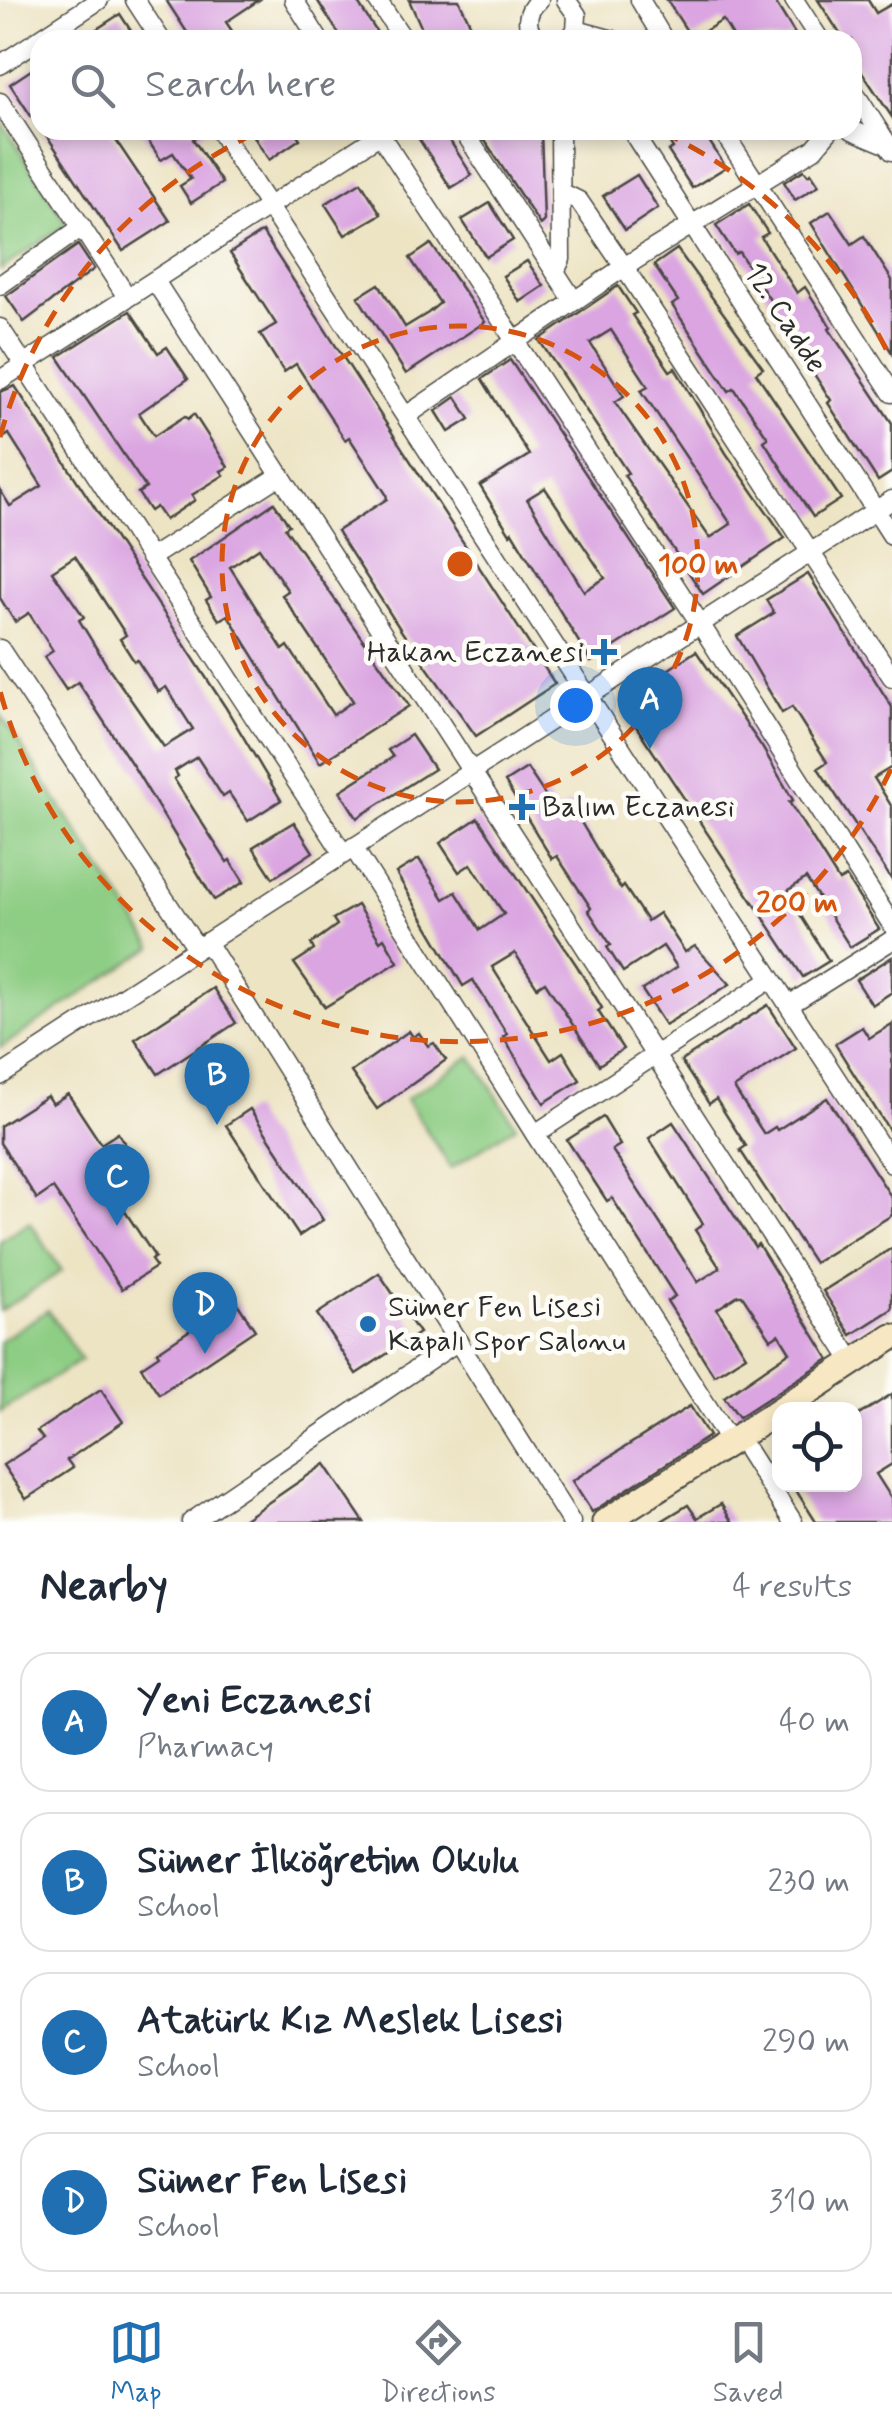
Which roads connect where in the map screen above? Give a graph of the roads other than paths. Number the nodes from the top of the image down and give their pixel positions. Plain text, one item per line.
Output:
1 (100, 0) edge
2 (135, 0) edge
3 (294, 0) edge
4 (378, 0) edge
5 (640, 0) edge
6 (794, 0) edge
7 (528, 3) edge
8 (575, 3) edge
9 (54, 30) edge
10 (154, 30) edge
11 (314, 30) edge
12 (398, 30) edge
13 (529, 30) edge
14 (574, 30) edge
15 (658, 30) edge
16 (814, 30) edge
17 (30, 46) edge
18 (0, 65) edge
19 (0, 102) edge
20 (862, 105) edge
21 (862, 135) edge
22 (225, 140) edge
23 (370, 140) edge
24 (387, 140) edge
25 (469, 140) edge
26 (560, 140) edge
27 (637, 140) edge
28 (728, 140) edge
29 (823, 140) edge
30 (890, 148) edge
31 (757, 185) junction
32 (563, 193) junction
33 (269, 207) junction
34 (692, 226) junction
35 (82, 228) junction
36 (624, 267) junction
37 (555, 272) junction
38 (155, 281) junction
39 (0, 284) edge
40 (126, 298) junction
41 (574, 301) junction
42 (0, 328) edge
43 (516, 341) junction
44 (25, 364) junction
45 (0, 380) edge
46 (892, 393) edge
47 (406, 416) junction
48 (281, 475) junction
49 (884, 505) edge
50 (892, 536) edge
51 (812, 550) junction
52 (150, 558) junction
53 (699, 622) junction
54 (0, 649) edge
55 (892, 677) edge
56 (587, 695) junction
57 (471, 770) junction
58 (348, 850) junction
59 (891, 921) edge
60 (892, 940) edge
61 (202, 945) junction
62 (771, 979) junction
63 (789, 1005) junction
64 (655, 1055) junction
65 (0, 1076) edge
66 (535, 1134) junction
67 (892, 1164) edge
68 (892, 1337) edge
69 (458, 1341) junction
70 (892, 1357) edge
71 (853, 1362) junction
72 (792, 1402) edge
73 (823, 1402) edge
74 (772, 1417) edge
75 (772, 1433) edge
76 (738, 1446) junction
77 (191, 1522) edge
78 (572, 1522) edge
79 (605, 1522) edge
80 (634, 1522) edge
81 (793, 1522) edge

1 - 9 street
2 - 10 street
3 - 11 street
4 - 12 street
5 - 15 street
6 - 16 street
7 - 13 street
8 - 14 street
17 - 18 street
19 - 35 street
20 - 30 street
21 - 30 street
22 - 33 street
23 - 33 street
24 - 43 street
25 - 37 street
26 - 32 street
27 - 34 street, 12. Cadde
28 - 31 street
29 - 31 street
31 - 34 street
31 - 46 street
32 - 36 street
32 - 37 street
33 - 38 street
33 - 47 street
34 - 36 street
34 - 49 street, 12. Cadde
35 - 39 street
35 - 40 street
36 - 41 street
36 - 51 street
37 - 41 street
38 - 40 street
38 - 48 street
40 - 44 street
41 - 43 street
42 - 44 street
43 - 47 street
43 - 53 street
44 - 45 street
44 - 52 street
47 - 56 street
48 - 52 street
48 - 57 street
49 - 50 street, 12. Cadde
49 - 51 street
51 - 53 street
51 - 55 street
52 - 58 street
53 - 56 street
53 - 59 street
54 - 61 street
56 - 57 street
56 - 62 street
57 - 58 street
57 - 64 street
58 - 61 street
58 - 66 street
60 - 63 street
61 - 65 street
61 - 69 street
62 - 63 street
62 - 64 street
63 - 67 street
64 - 66 street
64 - 71 street
66 - 76 street
68 - 71 street
69 - 77 street
69 - 78 street
70 - 73 street
71 - 72 street
74 - 76 street
75 - 76 street
76 - 79 street
76 - 80 street
76 - 81 street

